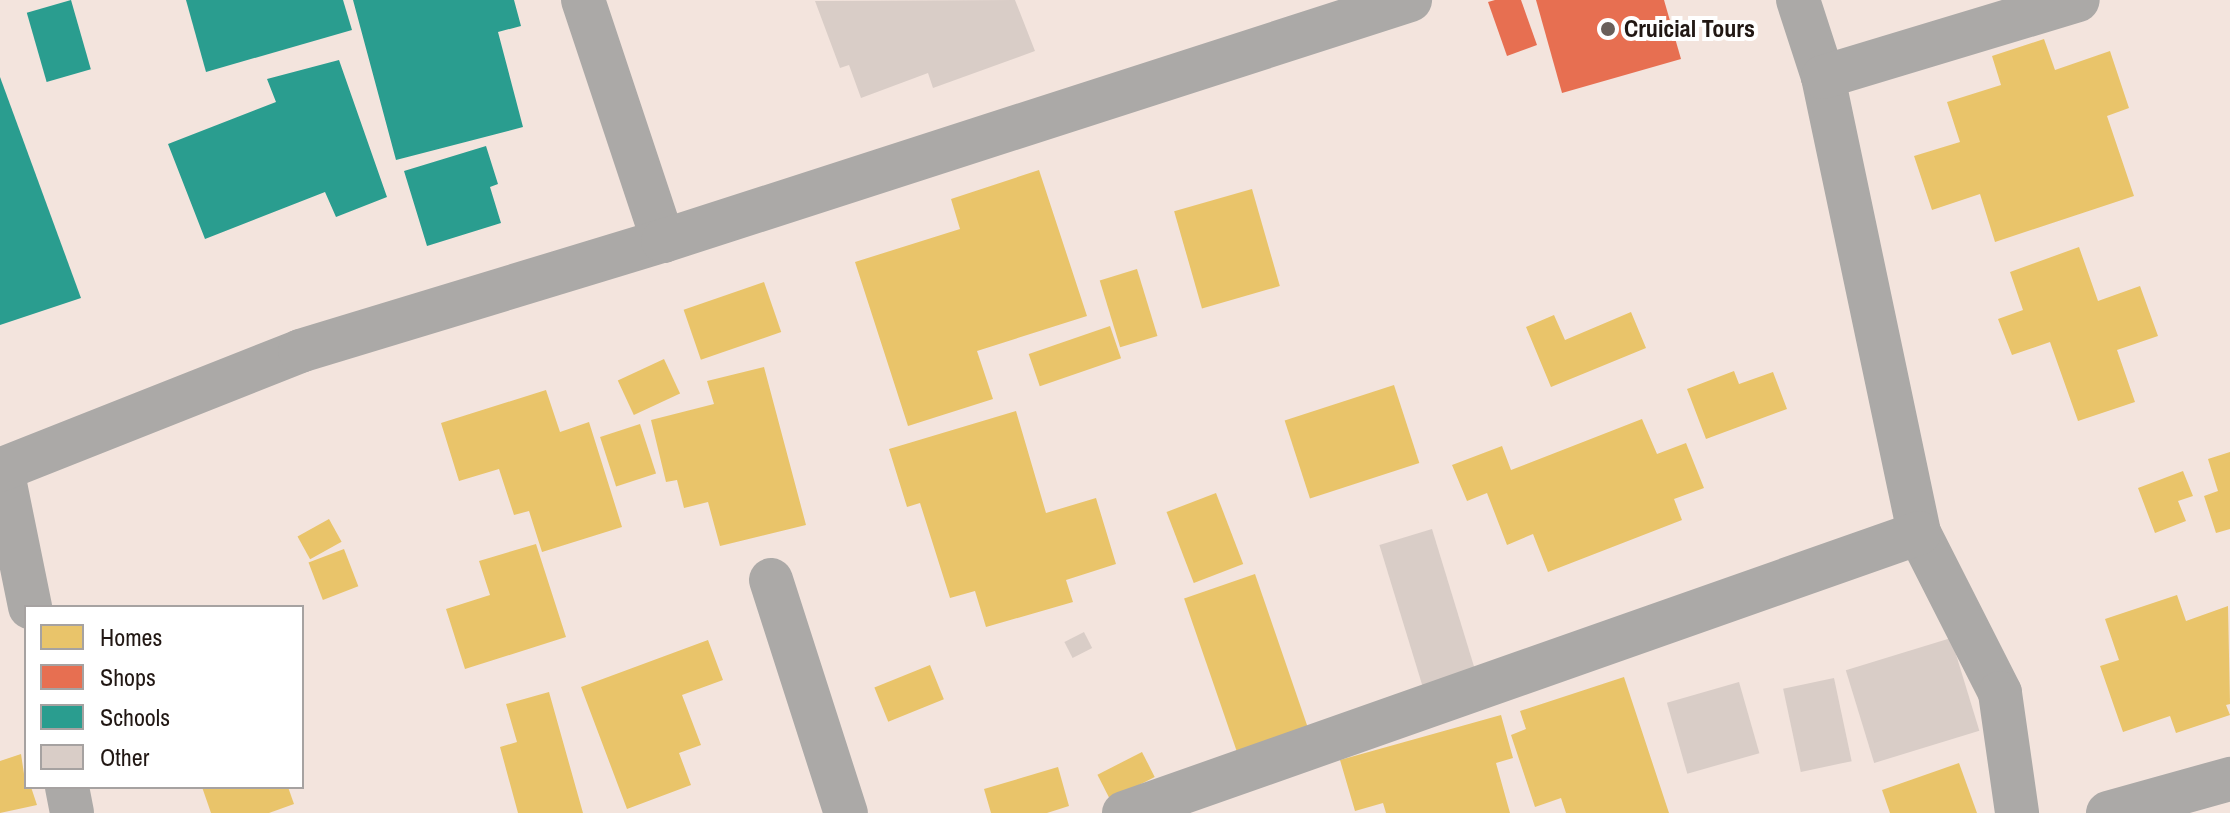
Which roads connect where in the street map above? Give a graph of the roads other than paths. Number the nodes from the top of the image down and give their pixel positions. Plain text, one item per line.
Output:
1 (583, 0) edge
2 (1410, 0) edge
3 (1798, 0) edge
4 (2078, 0) edge
5 (1823, 77) junction
6 (663, 241) junction
7 (1, 469) edge
8 (1919, 533) junction
9 (771, 580) dead end
10 (30, 605) edge
11 (2230, 779) edge
12 (67, 789) edge
13 (72, 813) edge
14 (846, 813) edge
15 (1124, 813) edge
16 (2017, 813) edge
17 (2108, 813) edge

1 - 6 street
2 - 6 street
3 - 5 street
4 - 5 street
5 - 8 street
6 - 7 street
7 - 10 street
8 - 15 street
8 - 16 street
9 - 14 street
11 - 17 street
12 - 13 street

